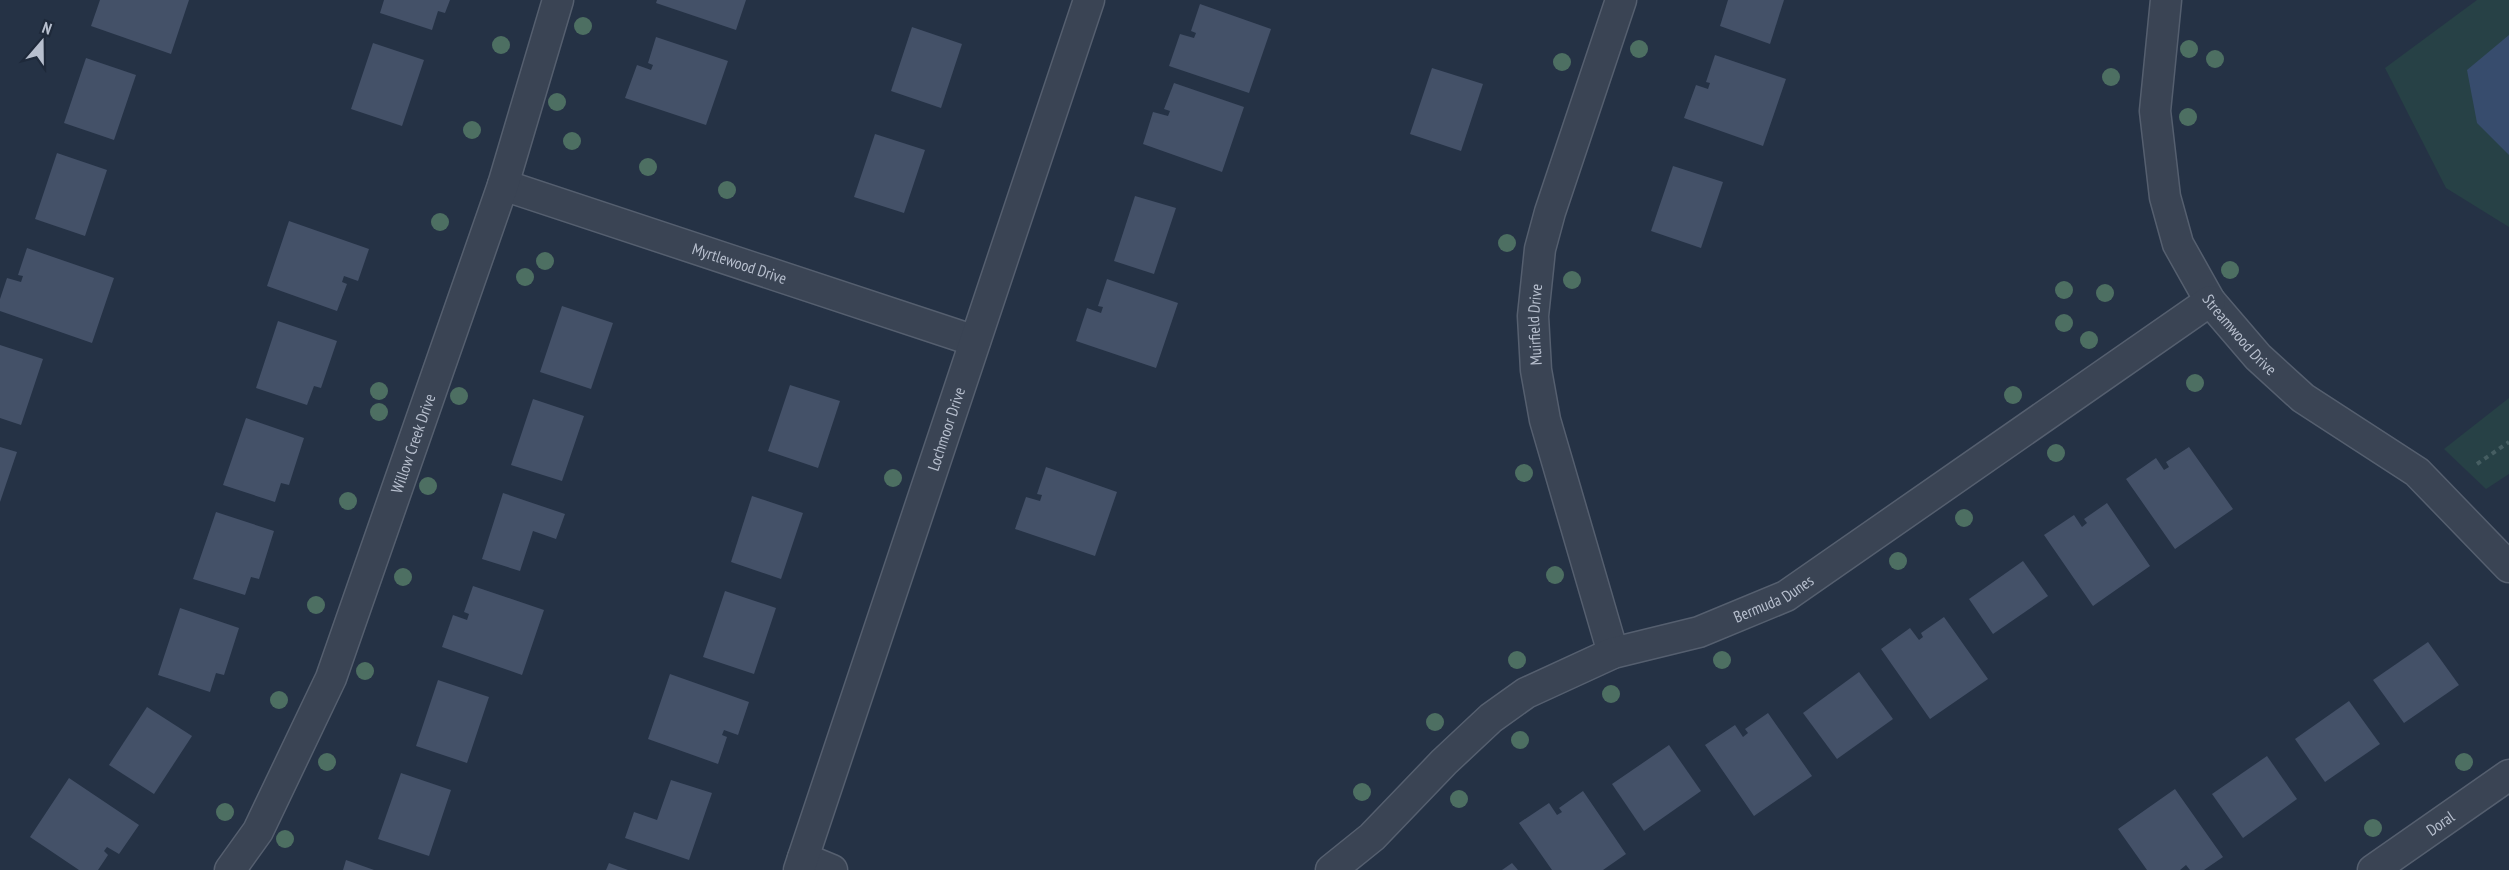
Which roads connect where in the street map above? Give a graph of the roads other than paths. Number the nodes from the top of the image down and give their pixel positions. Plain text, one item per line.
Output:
1 (558, 0) edge
2 (1089, 0) edge
3 (1622, 0) edge
4 (2166, 0) edge
5 (503, 185) junction
6 (2210, 301) junction
7 (975, 341) junction
8 (2509, 567) edge
9 (1613, 652) junction
10 (2509, 775) edge
11 (801, 864) edge
12 (230, 870) edge
13 (832, 870) edge
14 (1331, 870) edge
15 (2373, 870) edge

1 - 5 street, Willow Creek Drive
2 - 7 street, Lochmoor Drive
3 - 9 street, Muirfield Drive
4 - 6 street, Streamwood Drive
5 - 7 street, Myrtlewood Drive
5 - 12 street, Willow Creek Drive
6 - 8 street, Streamwood Drive
6 - 9 street, Bermuda Dunes
7 - 11 street, Lochmoor Drive
9 - 14 street, Bermuda Dunes
10 - 15 street, Doral
11 - 13 street

